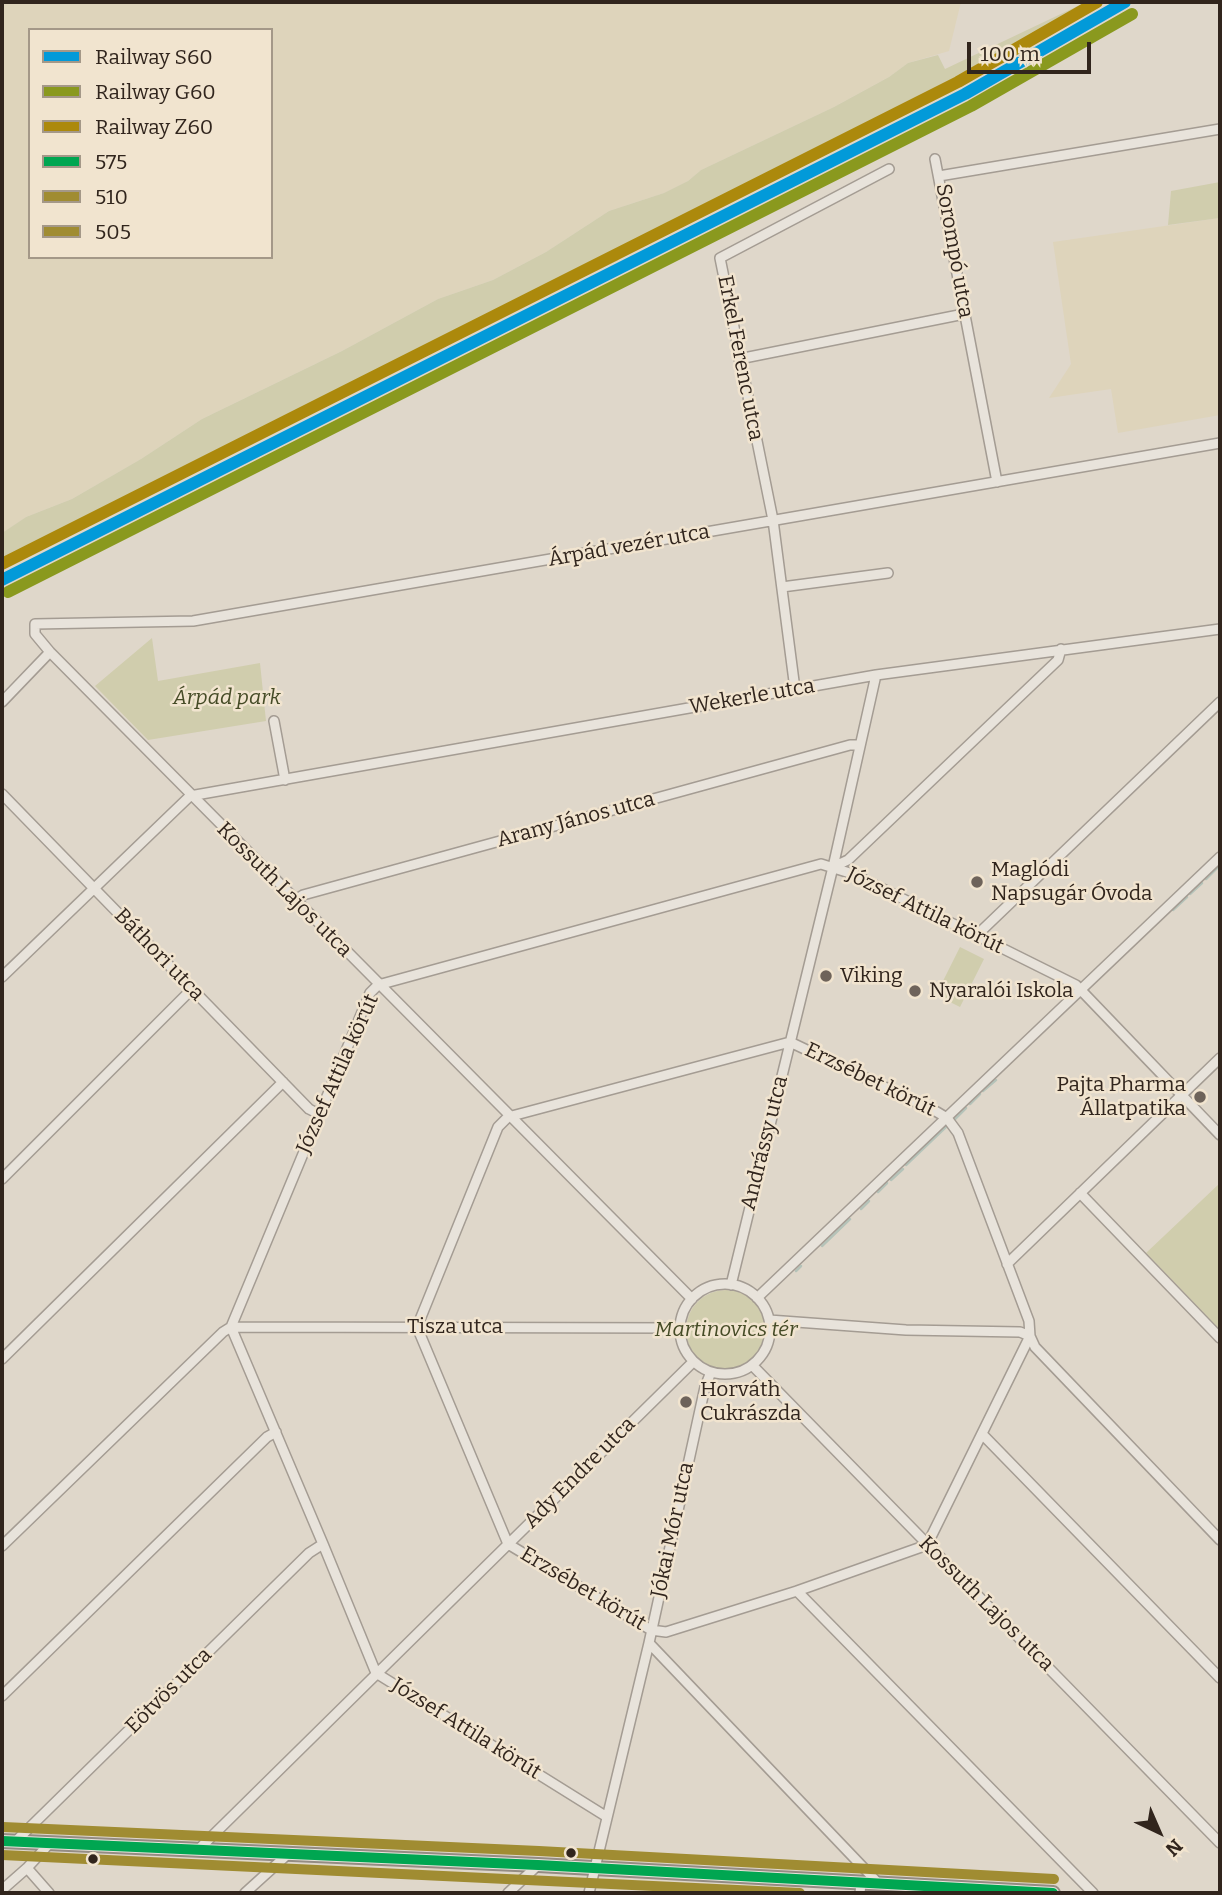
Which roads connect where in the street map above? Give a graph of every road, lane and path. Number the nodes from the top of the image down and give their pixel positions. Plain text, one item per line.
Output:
1 (1220, 129) edge
2 (935, 159) dead end
3 (889, 169) dead end
4 (939, 176) junction
5 (964, 314) junction
6 (739, 359) junction
7 (1220, 443) edge
8 (998, 482) junction
9 (773, 520) junction
10 (888, 573) dead end
11 (782, 587) junction
12 (35, 624) joint
13 (1220, 629) edge
14 (1061, 649) junction
15 (50, 652) junction
16 (876, 675) junction
17 (795, 689) junction
18 (2, 702) edge
19 (1220, 702) edge
20 (274, 721) dead end
21 (859, 745) junction
22 (285, 780) junction
23 (2, 794) edge
24 (190, 796) junction
25 (1220, 858) edge
26 (833, 867) junction
27 (94, 888) junction
28 (295, 900) junction
29 (977, 935) junction
30 (2, 977) edge
31 (378, 985) junction
32 (192, 989) junction
33 (1082, 990) junction
34 (790, 1042) junction
35 (1220, 1058) edge
36 (283, 1082) junction
37 (1182, 1095) junction
38 (319, 1114) junction
39 (508, 1116) junction
40 (947, 1118) junction
41 (1220, 1135) edge
42 (2, 1179) edge
43 (1080, 1193) junction
44 (1007, 1264) junction
45 (731, 1285) junction
46 (757, 1298) junction
47 (692, 1299) junction
48 (769, 1320) junction
49 (231, 1327) junction
50 (417, 1327) junction
51 (680, 1328) junction
52 (1030, 1336) junction
53 (1220, 1338) edge
54 (2, 1359) edge
55 (693, 1362) junction
56 (752, 1365) junction
57 (711, 1372) junction
58 (276, 1432) junction
59 (983, 1435) junction
60 (1220, 1540) edge
61 (324, 1544) junction
62 (508, 1544) junction
63 (927, 1545) junction
64 (2, 1546) edge
65 (797, 1591) junction
66 (651, 1630) junction
67 (649, 1643) junction
68 (376, 1673) junction
69 (1220, 1678) edge
70 (2, 1696) edge
71 (607, 1817) junction
72 (2, 1841) edge
73 (16, 1841) junction
74 (50, 1843) junction
75 (1220, 1843) edge
76 (198, 1850) junction
77 (288, 1854) junction
78 (538, 1865) junction
79 (27, 1868) junction
80 (595, 1868) junction
81 (879, 1884) junction
82 (861, 1888) edge
83 (2, 1890) edge
84 (49, 1893) edge
85 (245, 1893) edge
86 (508, 1893) edge
87 (589, 1893) edge
88 (1054, 1893) edge
89 (1093, 1893) edge

1 - 4 street, Sorompó utca
2 - 4 street
3 - 6 street, Erkel Ferenc utca
4 - 5 street, Sorompó utca
5 - 6 street
5 - 8 street, Sorompó utca
6 - 9 street, Erkel Ferenc utca
7 - 8 street, Árpád vezér utca
8 - 9 street, Árpád vezér utca
9 - 11 street, Erkel Ferenc utca
9 - 12 street, Árpád vezér utca
10 - 11 street
11 - 17 street, Erkel Ferenc utca
12 - 15 street, Kossuth Lajos utca
13 - 14 street, Wekerle utca
14 - 16 street, Wekerle utca
14 - 26 street
15 - 18 street
15 - 24 street, Kossuth Lajos utca
16 - 17 street, Wekerle utca
16 - 21 street, Andrássy utca
17 - 22 street, Wekerle utca
19 - 29 street
20 - 22 street
21 - 26 street, Andrássy utca
21 - 28 street, Arany János utca
22 - 24 street, Wekerle utca
23 - 27 street, Báthori utca
24 - 27 street
24 - 28 street, Kossuth Lajos utca
25 - 33 street
26 - 29 street, József Attila körút
26 - 31 street, József Attila körút
26 - 34 street, Andrássy utca
27 - 30 street
27 - 32 street, Báthori utca
28 - 31 street, Kossuth Lajos utca
29 - 33 street, József Attila körút
31 - 38 street, József Attila körút
31 - 39 street, Kossuth Lajos utca
32 - 36 street, Báthori utca
32 - 42 street
33 - 37 street, József Attila körút
33 - 40 street
34 - 39 street, Erzsébet körút
34 - 40 street, Erzsébet körút
34 - 45 street, Andrássy utca
35 - 37 street
36 - 38 street, Báthori utca
36 - 54 street
37 - 41 street, József Attila körút
37 - 43 street
38 - 49 street, József Attila körút
39 - 47 street, Kossuth Lajos utca
39 - 50 street
40 - 44 street, Erzsébet körút
40 - 46 street
43 - 44 street
43 - 53 street
44 - 52 street, Erzsébet körút
45 - 46 street
45 - 47 street
46 - 48 street
47 - 51 street
48 - 52 street
48 - 56 street
49 - 50 street, Tisza utca
49 - 58 street, József Attila körút
49 - 64 street
50 - 51 street, Tisza utca
50 - 62 street, Erzsébet körút
51 - 55 street
52 - 59 street
52 - 60 street
55 - 57 street
55 - 62 street, Ady Endre utca
56 - 57 street
56 - 63 street, Kossuth Lajos utca
57 - 66 street, Jókai Mór utca
58 - 61 street, József Attila körút
58 - 70 street
59 - 63 street
59 - 69 street
61 - 68 street, József Attila körút
61 - 73 street, Eötvös utca
62 - 66 street, Erzsébet körút
62 - 68 street, Ady Endre utca
63 - 65 street, Erzsébet körút
63 - 75 street, Kossuth Lajos utca
65 - 66 street, Erzsébet körút
65 - 89 street
66 - 67 street, Jókai Mór utca
67 - 71 street, Jókai Mór utca
67 - 81 street
68 - 71 street, József Attila körút
68 - 76 street, Ady Endre utca
71 - 80 street, Jókai Mór utca
72 - 73 main road
73 - 74 main road
74 - 76 main road
74 - 79 street
76 - 77 main road
77 - 78 main road
77 - 85 street
78 - 80 main road
78 - 86 street
79 - 83 street
79 - 84 street
80 - 82 main road
80 - 87 street, Jókai Mór utca
81 - 82 main road
81 - 88 main road

